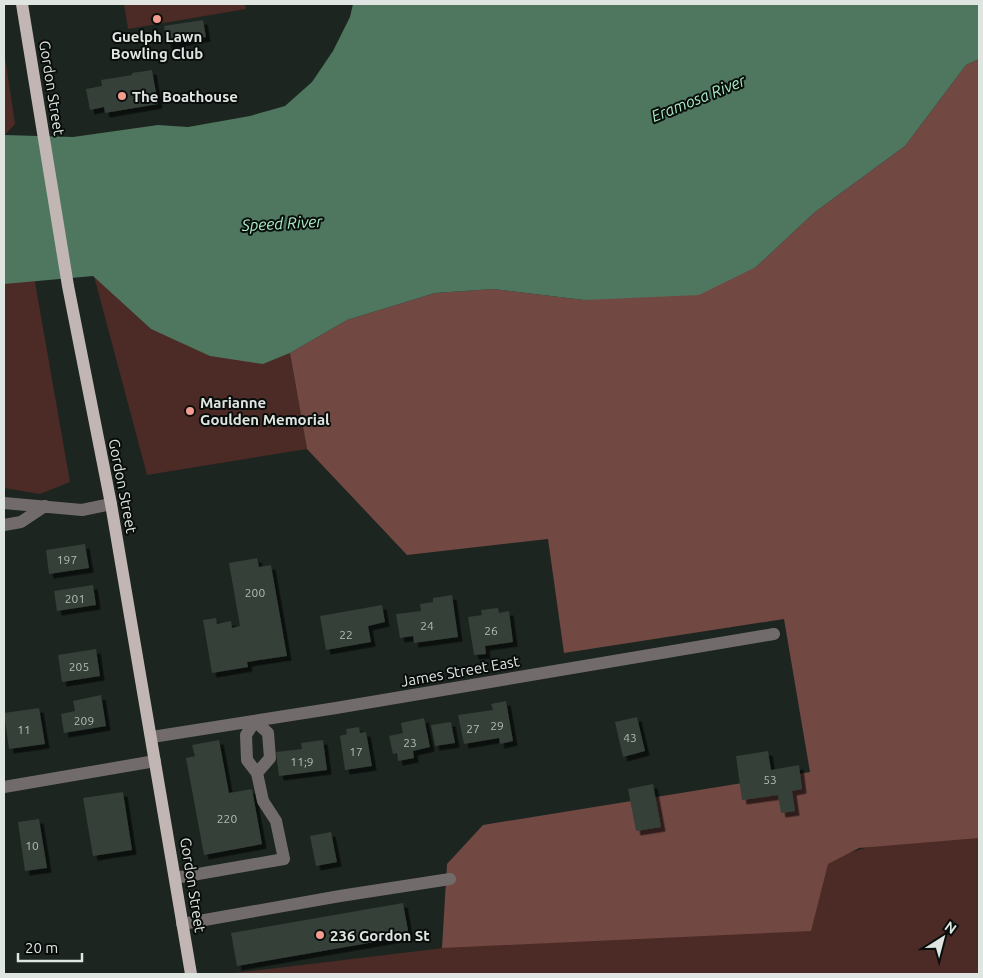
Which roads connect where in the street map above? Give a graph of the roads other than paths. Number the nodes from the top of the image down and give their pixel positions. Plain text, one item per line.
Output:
1 (22, 4) edge
2 (4, 503) edge
3 (111, 504) junction
4 (45, 506) junction
5 (4, 525) edge
6 (774, 634) dead end
7 (255, 721) junction
8 (152, 737) junction
9 (155, 761) junction
10 (257, 773) junction
11 (4, 787) edge
12 (175, 878) junction
13 (450, 879) dead end
14 (182, 924) junction
15 (191, 974) edge

1 - 3 main road, Gordon Street
2 - 4 street
3 - 4 street
3 - 8 main road, Gordon Street
4 - 5 street
6 - 7 street, James Street East
7 - 8 street, James Street East
7 - 10 street
7 - 10 street
8 - 9 main road, Gordon Street
9 - 11 street
9 - 12 main road, Gordon Street
10 - 12 street
12 - 14 main road, Gordon Street
13 - 14 street
14 - 15 main road, Gordon Street

